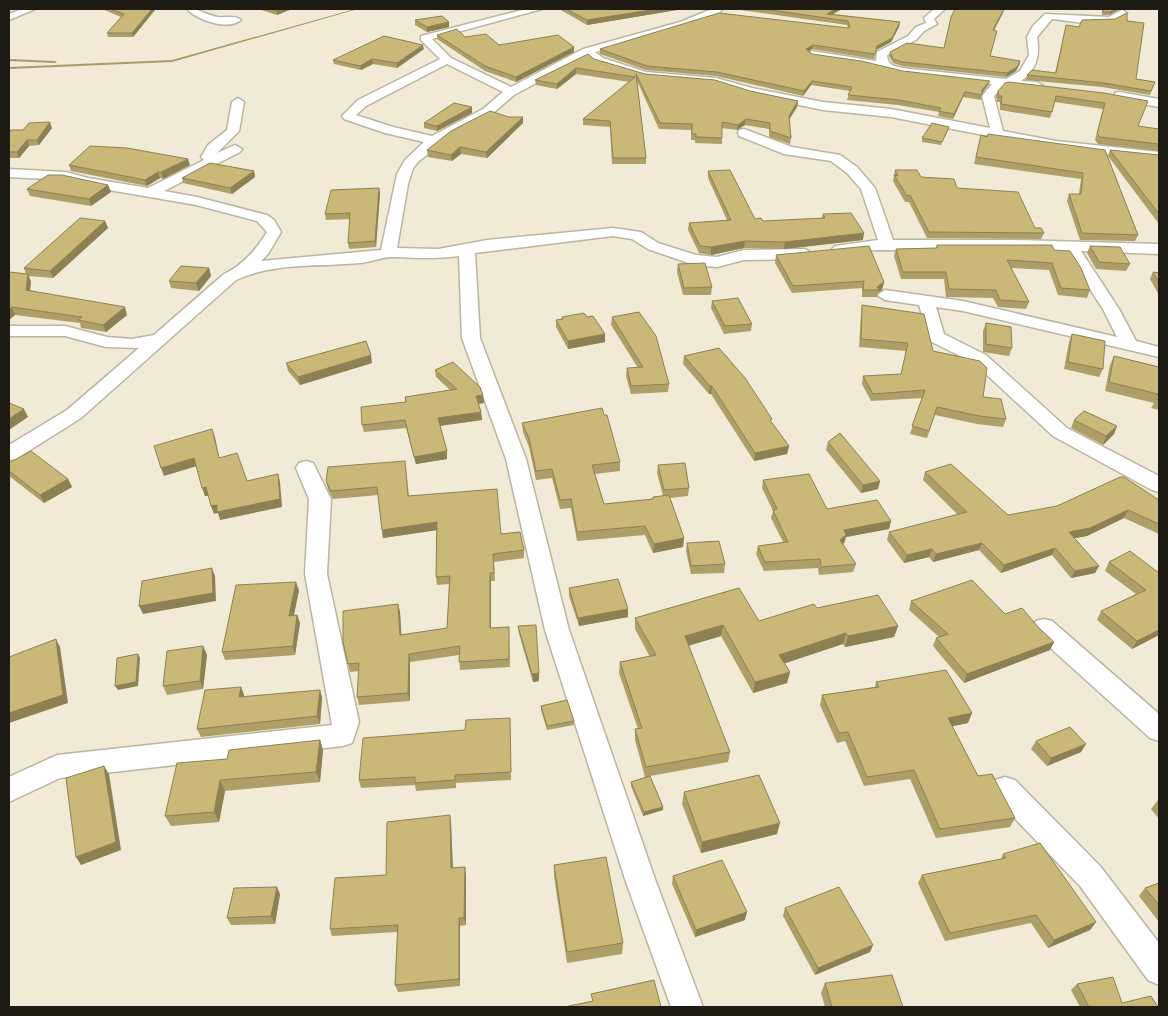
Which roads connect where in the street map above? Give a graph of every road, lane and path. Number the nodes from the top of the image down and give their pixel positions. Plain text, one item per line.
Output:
1 (30, 9) edge
2 (192, 9) edge
3 (537, 9) edge
4 (695, 9) edge
5 (940, 9) edge
6 (715, 11) edge
7 (1122, 14) edge
8 (730, 15) edge
9 (9, 17) edge
10 (236, 20) dead end
11 (587, 51) junction
12 (812, 54) edge
13 (447, 60) junction
14 (599, 60) junction
15 (567, 61) junction
16 (888, 68) junction
17 (1006, 82) junction
18 (1053, 88) edge
19 (510, 92) junction
20 (1111, 95) edge
21 (238, 102) dead end
22 (1159, 103) edge
23 (997, 132) junction
24 (744, 133) dead end
25 (436, 141) junction
26 (235, 149) dead end
27 (1159, 156) edge
28 (205, 164) junction
29 (9, 173) edge
30 (152, 192) junction
31 (887, 245) junction
32 (1071, 248) junction
33 (1159, 249) edge
34 (389, 251) junction
35 (467, 251) junction
36 (243, 270) junction
37 (885, 295) dead end
38 (926, 301) junction
39 (9, 331) edge
40 (159, 339) junction
41 (1129, 344) junction
42 (1159, 352) edge
43 (9, 454) edge
44 (306, 468) dead end
45 (1159, 485) edge
46 (1044, 628) dead end
47 (1159, 730) edge
48 (1005, 789) dead end
49 (9, 790) edge
50 (1159, 968) edge
51 (686, 1007) edge

1 - 9 street
2 - 10 street
3 - 13 street
4 - 6 street
5 - 16 street
6 - 8 street
6 - 11 street
7 - 17 street
11 - 14 street
11 - 15 street
12 - 16 street
13 - 19 street
13 - 25 street
14 - 15 street
14 - 23 street
15 - 19 street
16 - 17 street
17 - 18 street
17 - 23 street
19 - 25 street
20 - 22 street
21 - 28 street
23 - 27 street
24 - 31 street
25 - 34 street
26 - 28 street
28 - 30 street
29 - 30 street
30 - 36 street
31 - 32 street
31 - 35 street
32 - 33 street
32 - 41 street
34 - 35 street
34 - 36 street
35 - 51 street
36 - 40 street
37 - 38 street
38 - 41 street
38 - 45 street
39 - 40 street
40 - 43 street
41 - 42 street
44 - 49 street
46 - 47 street
48 - 50 street

